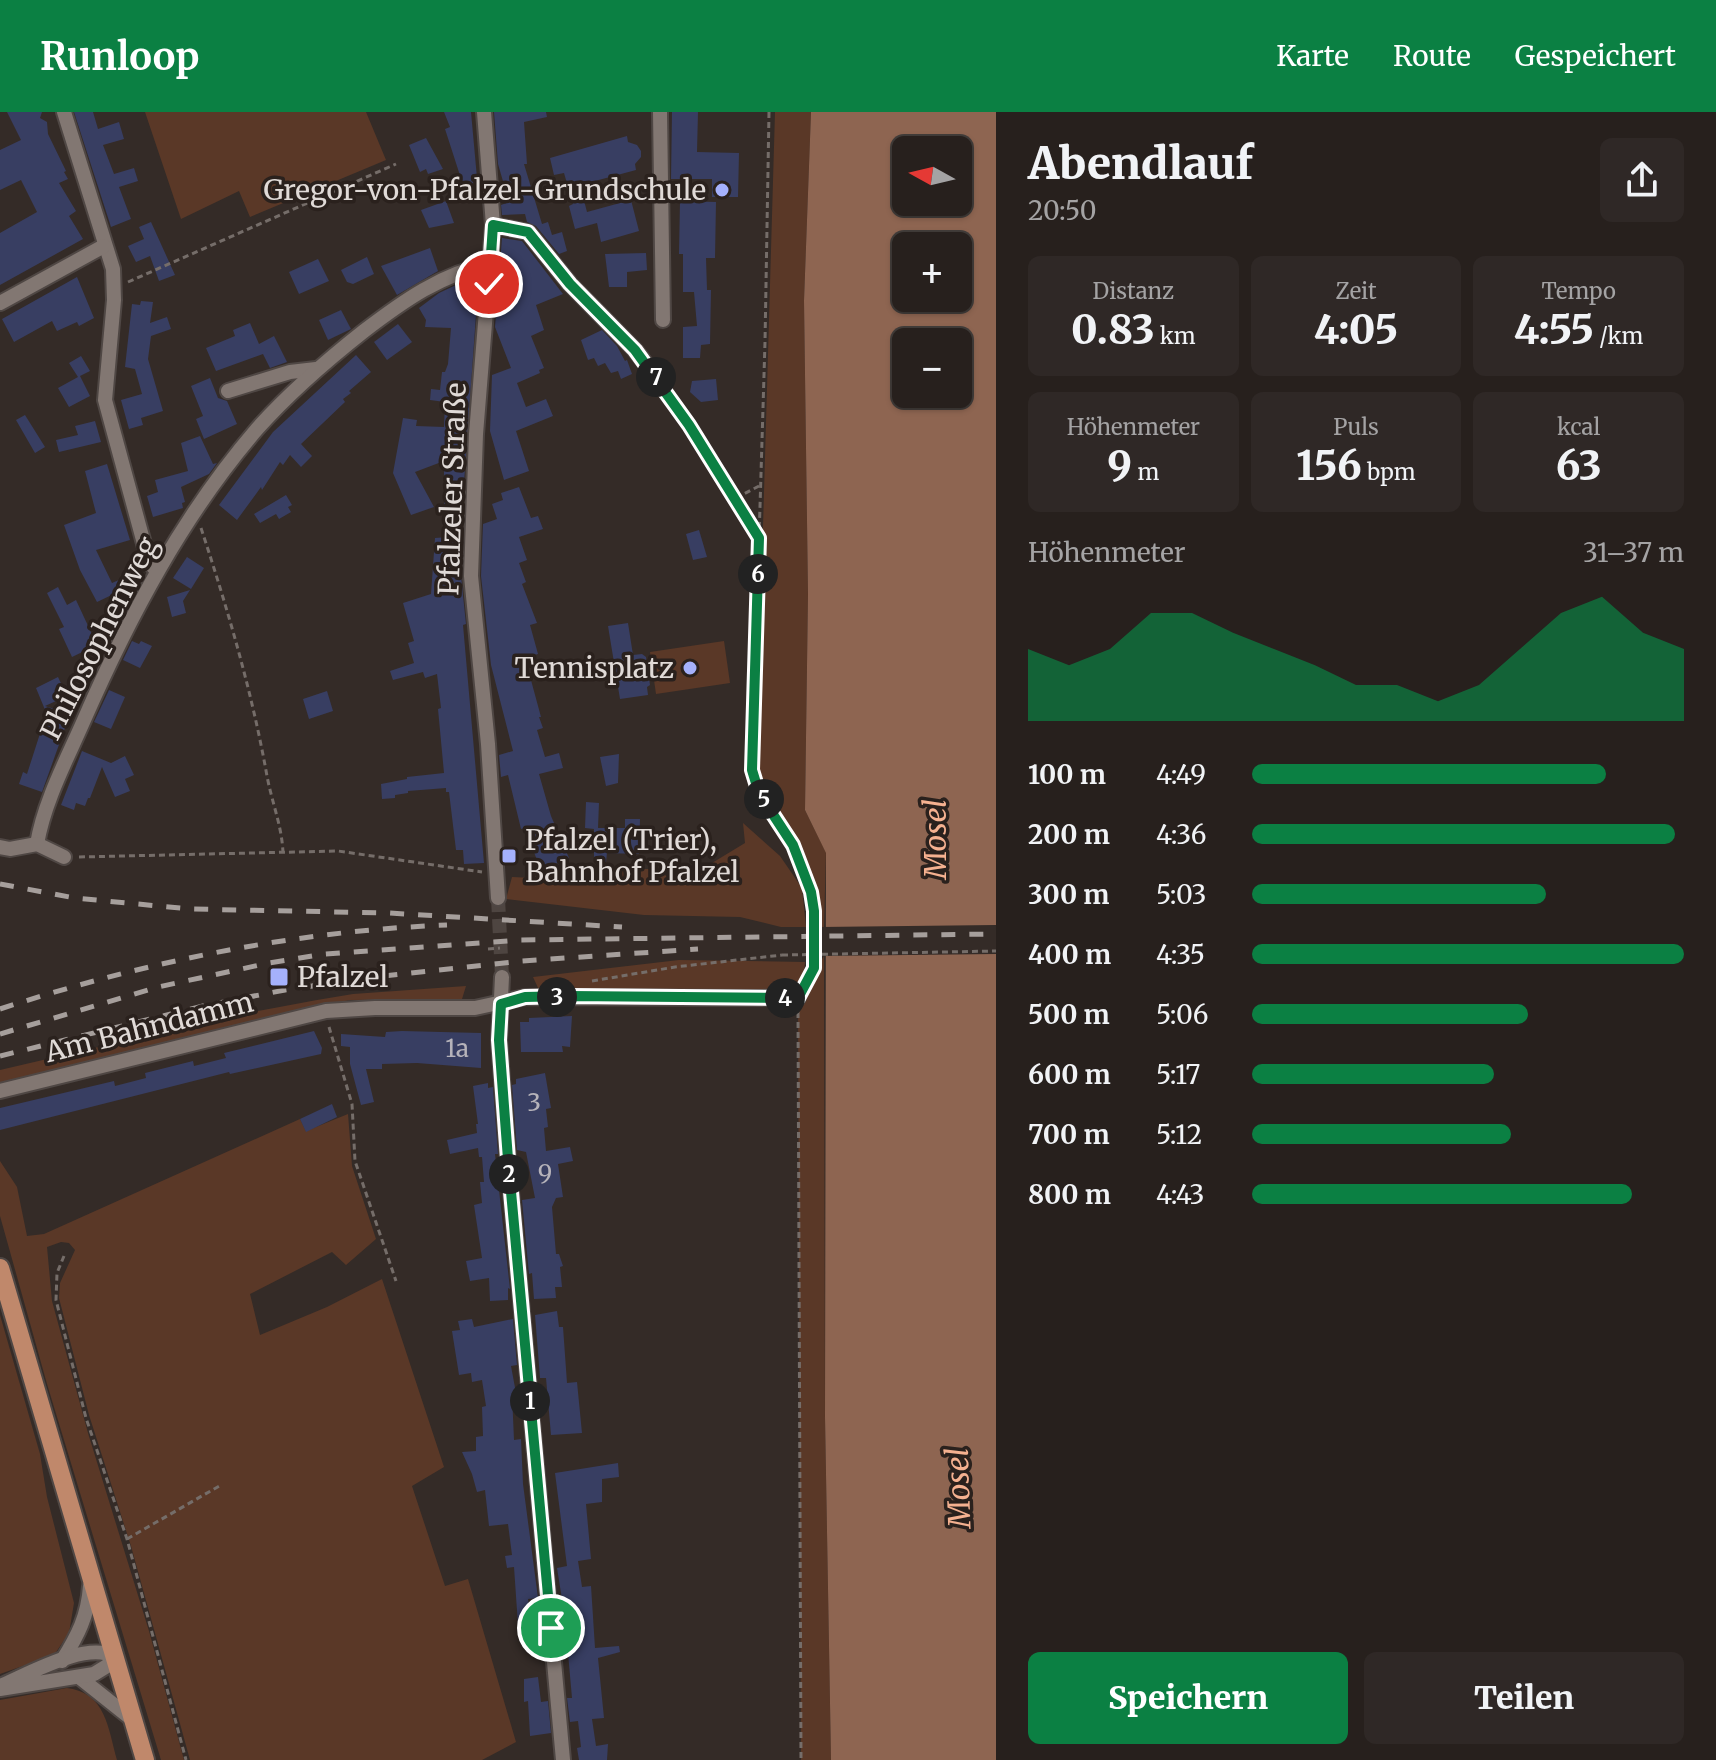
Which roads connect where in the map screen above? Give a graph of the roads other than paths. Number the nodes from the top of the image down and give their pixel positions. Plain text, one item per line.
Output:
1 (64, 112) edge
2 (484, 112) edge
3 (660, 112) edge
4 (493, 225) junction
5 (104, 246) junction
6 (491, 264) junction
7 (0, 303) edge
8 (663, 320) dead end
9 (317, 369) junction
10 (656, 377) road end
11 (228, 391) dead end
12 (157, 571) junction
13 (37, 844) junction
14 (0, 847) edge
15 (64, 857) road end
16 (498, 898) tunnel mouth
17 (502, 977) tunnel mouth
18 (798, 998) road end
19 (501, 1004) junction
20 (0, 1091) edge
21 (0, 1268) edge
22 (91, 1578) junction
23 (115, 1657) junction
24 (62, 1661) junction
25 (79, 1677) junction
26 (0, 1688) edge
27 (133, 1720) junction
28 (562, 1752) edge
29 (145, 1760) edge

1 - 5 street
2 - 4 street, Pfalzeler Straße
3 - 8 street
4 - 6 street, Pfalzeler Straße
4 - 10 street
5 - 7 street
5 - 12 street
6 - 9 street, Philosophenweg
6 - 16 street, Pfalzeler Straße
9 - 11 street
9 - 12 street, Philosophenweg
12 - 13 street, Philosophenweg
13 - 14 street
13 - 15 street
17 - 19 street
18 - 19 street, Am Bahndamm
19 - 20 street, Am Bahndamm
19 - 28 street
21 - 22 main road
22 - 23 main road
22 - 24 street
23 - 24 street
23 - 25 street
23 - 27 main road
24 - 26 street
25 - 26 street
25 - 27 street
27 - 29 main road

